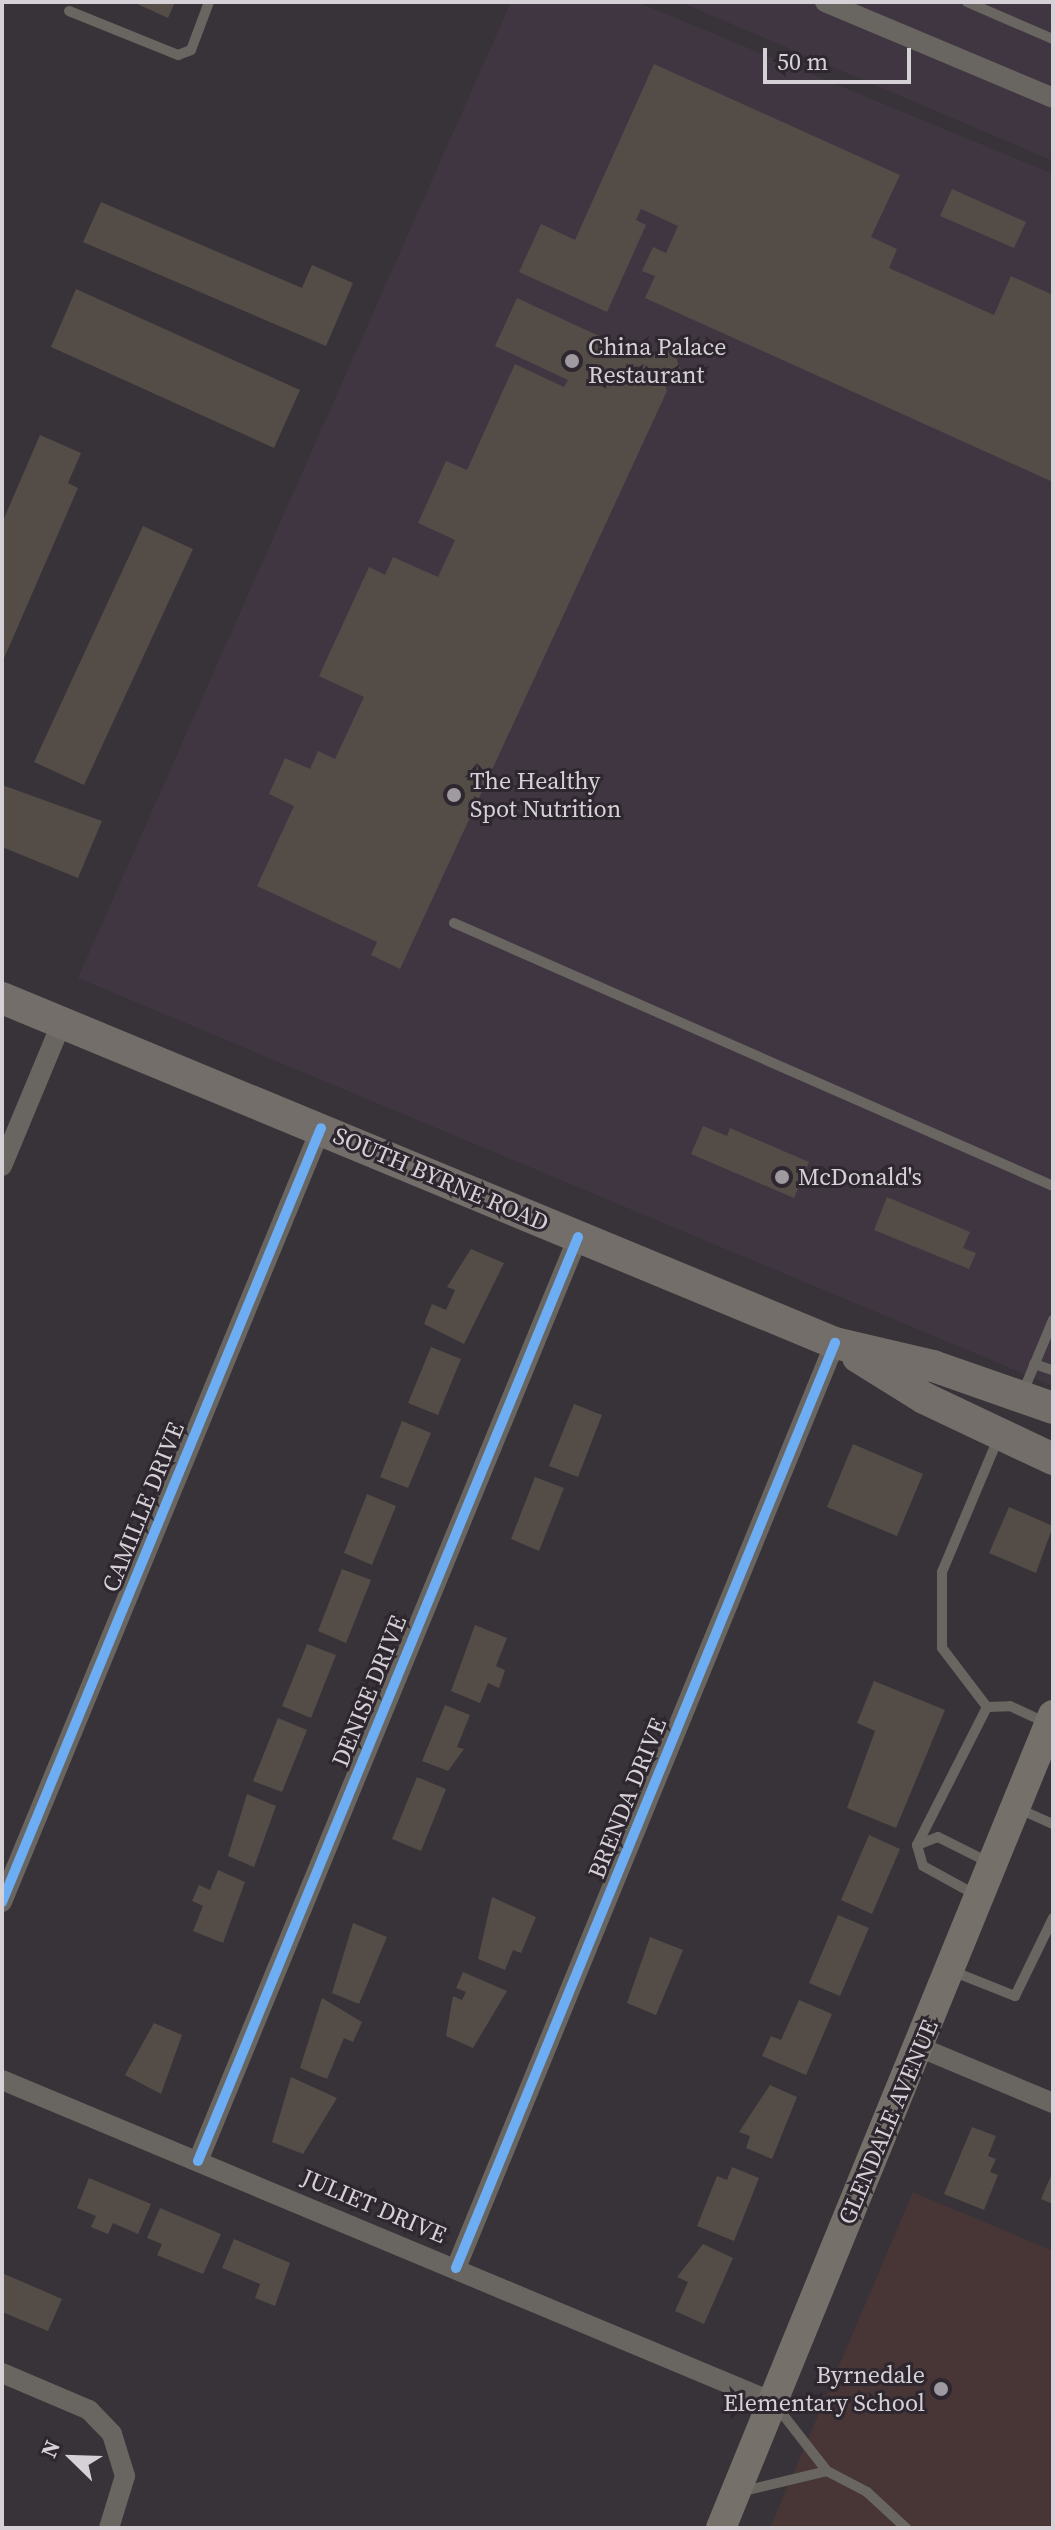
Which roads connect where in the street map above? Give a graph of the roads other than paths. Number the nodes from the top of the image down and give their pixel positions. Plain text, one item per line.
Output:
1 (209, 2) edge
2 (825, 2) edge
3 (967, 2) edge
4 (69, 11) dead end
5 (1053, 39) edge
6 (1053, 98) edge
7 (454, 923) dead end
8 (2, 998) edge
9 (62, 1022) junction
10 (321, 1128) junction
11 (2, 1166) edge
12 (1053, 1186) edge
13 (578, 1237) junction
14 (1053, 1320) edge
15 (835, 1343) junction
16 (1034, 1364) junction
17 (1053, 1370) edge
18 (1021, 1397) junction
19 (1053, 1408) edge
20 (1000, 1434) junction
21 (1053, 1459) edge
22 (987, 1707) junction
23 (1051, 1720) edge
24 (1019, 1809) junction
25 (1053, 1824) edge
26 (917, 1845) junction
27 (997, 1866) junction
28 (983, 1898) junction
29 (2, 1902) edge
30 (1053, 1918) edge
31 (952, 1971) junction
32 (919, 2047) junction
33 (2, 2080) edge
34 (1053, 2103) edge
35 (198, 2161) junction
36 (456, 2268) junction
37 (2, 2373) edge
38 (771, 2398) junction
39 (827, 2471) junction
40 (734, 2493) junction
41 (109, 2528) edge
42 (721, 2528) edge
43 (906, 2528) edge

1 - 4 lane
2 - 6 street
3 - 5 lane
7 - 12 lane
8 - 9 main road, SOUTH BYRNE ROAD
9 - 10 main road, SOUTH BYRNE ROAD
9 - 11 street
10 - 13 main road, SOUTH BYRNE ROAD
10 - 29 street, CAMILLE DRIVE
13 - 15 main road, SOUTH BYRNE ROAD
13 - 35 street, DENISE DRIVE
14 - 16 lane
15 - 18 main road, SOUTH BYRNE ROAD
15 - 20 main road, SOUTH BYRNE ROAD
15 - 36 street, BRENDA DRIVE
16 - 17 lane
16 - 18 lane
18 - 19 main road, SOUTH BYRNE ROAD
20 - 21 main road, SOUTH BYRNE ROAD
20 - 22 lane
22 - 23 lane
22 - 26 lane
23 - 24 main road, GLENDALE AVENUE
24 - 25 lane
24 - 27 main road, GLENDALE AVENUE
26 - 27 lane
26 - 28 lane
27 - 28 main road, GLENDALE AVENUE
28 - 31 main road, GLENDALE AVENUE
30 - 31 lane
31 - 32 main road, GLENDALE AVENUE
32 - 34 street
32 - 38 main road, GLENDALE AVENUE
33 - 35 street, JULIET DRIVE
35 - 36 street, JULIET DRIVE
36 - 38 street, JULIET DRIVE
37 - 41 street
38 - 39 lane
38 - 40 main road, GLENDALE AVENUE
39 - 40 lane
39 - 43 lane
40 - 42 main road, GLENDALE AVENUE

